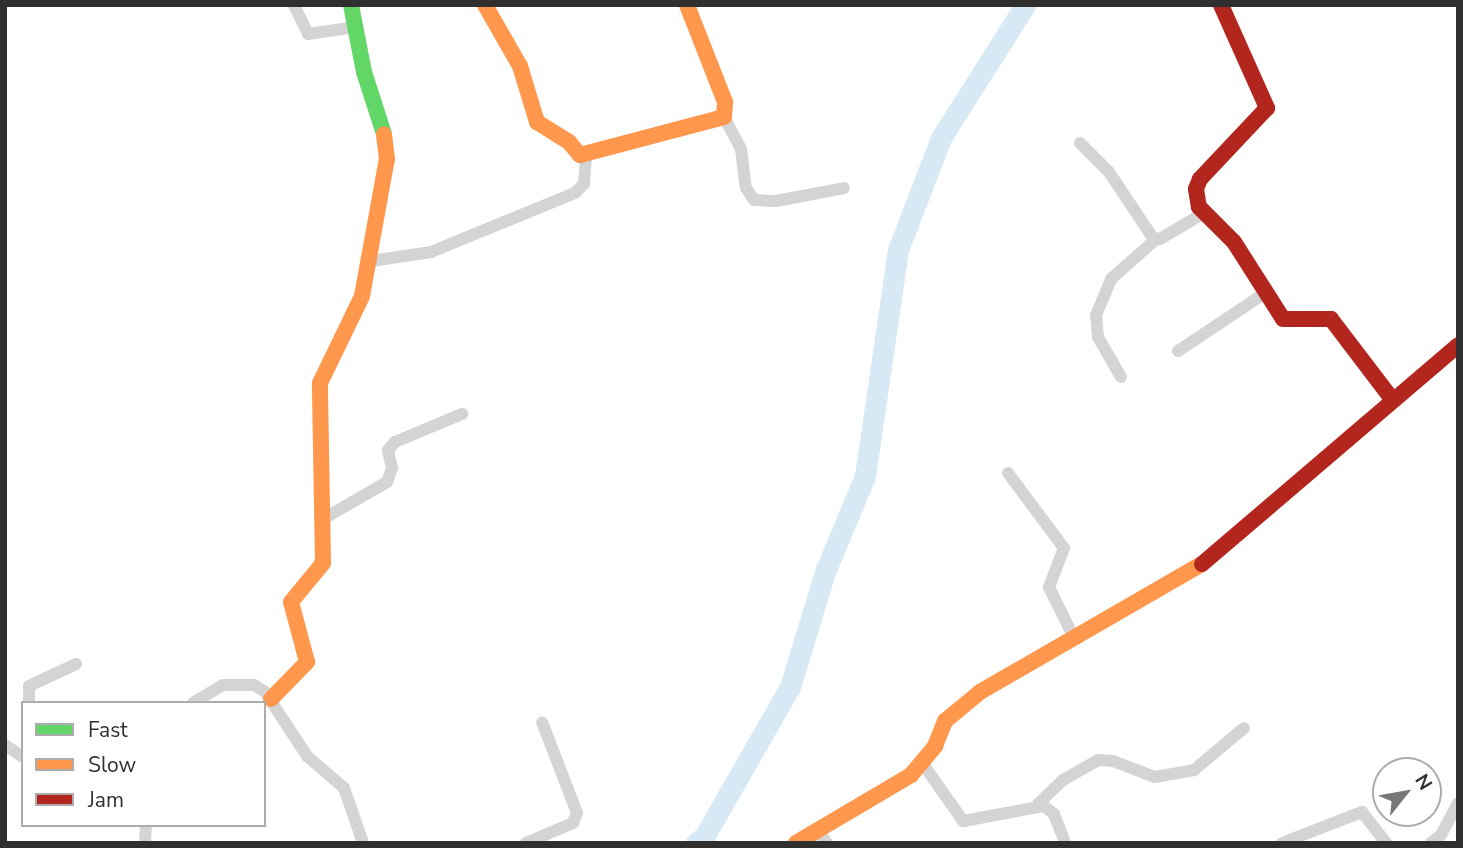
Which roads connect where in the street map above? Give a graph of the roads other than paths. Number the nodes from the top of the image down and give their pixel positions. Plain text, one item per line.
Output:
1 (294, 5) edge
2 (352, 5) edge
3 (485, 5) edge
4 (687, 5) edge
5 (1221, 5) edge
6 (356, 27) junction
7 (724, 117) junction
8 (1080, 144) dead end
9 (586, 155) junction
10 (844, 188) dead end
11 (1204, 213) junction
12 (1156, 239) junction
13 (371, 261) junction
14 (1265, 293) junction
15 (1458, 345) edge
16 (1178, 351) dead end
17 (1121, 377) dead end
18 (1392, 399) junction
19 (462, 414) dead end
20 (1008, 473) dead end
21 (323, 519) junction
22 (1074, 638) junction
23 (76, 664) dead end
24 (271, 699) junction
25 (29, 701) edge
26 (196, 701) edge
27 (542, 722) dead end
28 (1244, 728) dead end
29 (5, 745) edge
30 (21, 756) edge
31 (923, 764) junction
32 (1458, 803) edge
33 (1037, 805) junction
34 (823, 837) edge
35 (363, 843) edge
36 (526, 843) edge
37 (796, 843) edge
38 (1065, 843) edge
39 (1282, 843) edge
40 (1386, 843) edge
41 (1431, 843) edge

1 - 6 street
2 - 6 street
3 - 9 street
4 - 7 street
5 - 11 street
6 - 13 street
7 - 9 street
7 - 10 street
8 - 12 street
9 - 13 street
11 - 12 street
11 - 14 street
12 - 17 street
13 - 21 street
14 - 16 street
14 - 18 street
15 - 18 street
18 - 22 street
19 - 21 street
20 - 22 street
21 - 24 street
22 - 31 street
23 - 25 street
24 - 26 street
24 - 35 street
27 - 36 street
28 - 33 street
29 - 30 street
31 - 33 street
31 - 34 street
32 - 41 street
33 - 38 street
34 - 37 street
39 - 40 street

